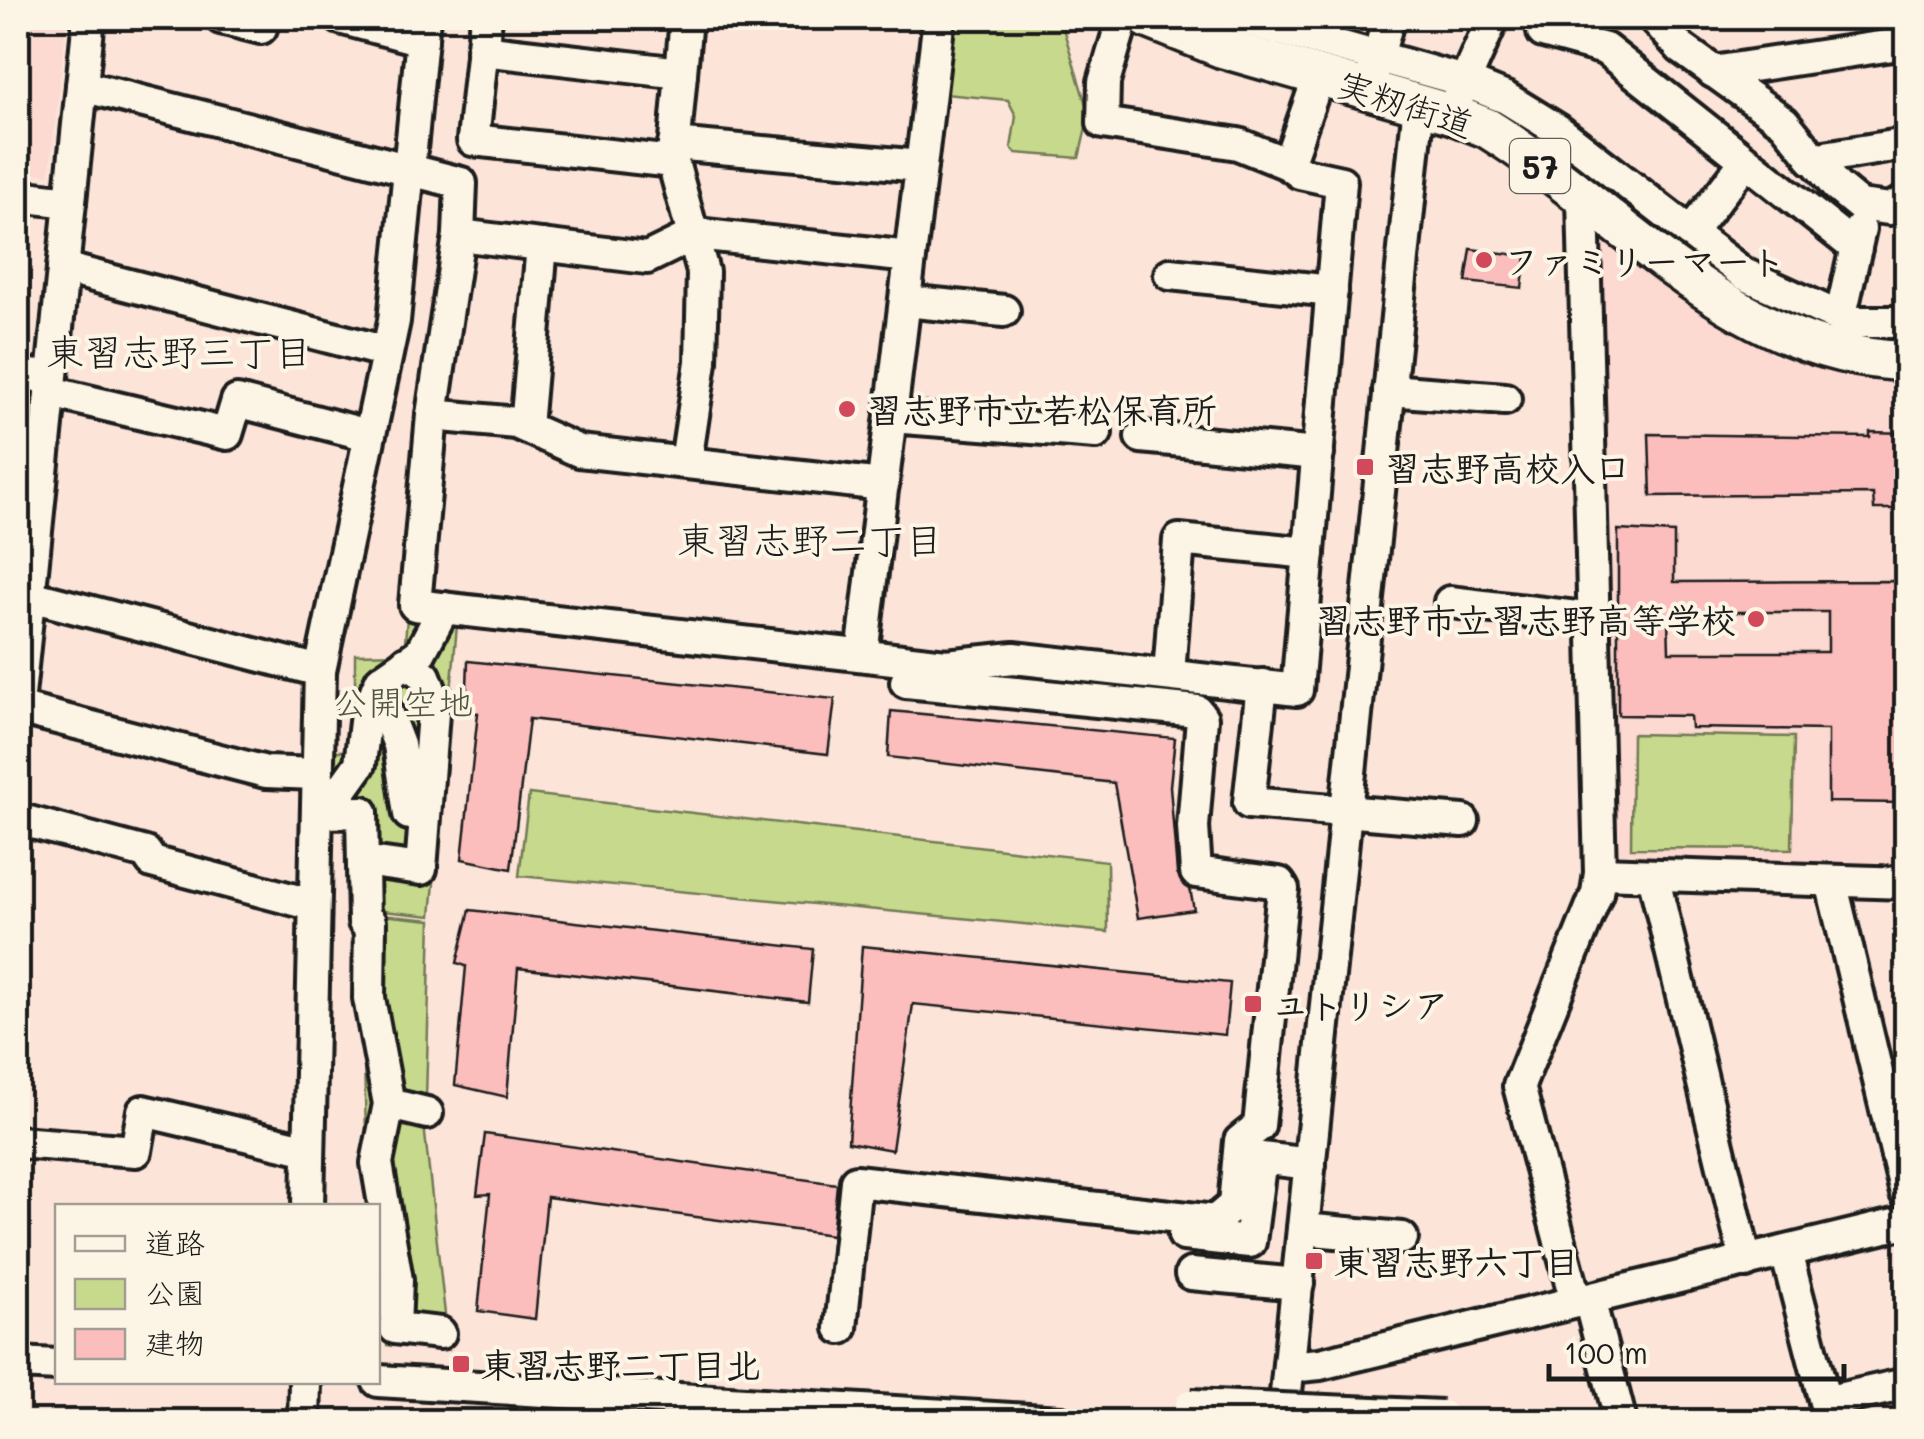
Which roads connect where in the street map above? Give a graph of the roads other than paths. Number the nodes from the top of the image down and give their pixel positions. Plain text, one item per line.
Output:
1 (88, 18) edge
2 (221, 18) edge
3 (264, 18) edge
4 (340, 18) edge
5 (486, 18) edge
6 (686, 18) edge
7 (939, 18) edge
8 (1124, 18) edge
9 (1147, 18) edge
10 (1239, 18) edge
11 (1389, 18) edge
12 (1493, 18) edge
13 (1544, 18) edge
14 (1654, 18) edge
15 (424, 29) edge
16 (1906, 43) edge
17 (1300, 49) edge
18 (482, 50) junction
19 (1713, 72) junction
20 (681, 73) junction
21 (1373, 74) junction
22 (82, 86) junction
23 (1445, 100) junction
24 (1906, 144) edge
25 (674, 153) junction
26 (1812, 159) junction
27 (1746, 162) junction
28 (1288, 164) junction
29 (921, 166) junction
30 (410, 173) junction
31 (18, 196) edge
32 (1583, 199) junction
33 (1906, 200) edge
34 (70, 202) junction
35 (1866, 206) junction
36 (1690, 232) junction
37 (696, 234) junction
38 (459, 235) junction
39 (542, 245) junction
40 (1856, 248) junction
41 (910, 257) junction
42 (63, 268) junction
43 (1170, 274) dead end
44 (1332, 291) junction
45 (905, 302) junction
46 (1004, 312) dead end
47 (1840, 320) junction
48 (1906, 322) edge
49 (387, 352) junction
50 (1906, 360) edge
51 (18, 374) edge
52 (50, 384) junction
53 (1389, 390) junction
54 (1505, 399) dead end
55 (432, 415) junction
56 (891, 417) junction
57 (526, 427) junction
58 (1096, 433) dead end
59 (368, 435) junction
60 (1141, 438) dead end
61 (1318, 454) junction
62 (686, 462) junction
63 (883, 484) junction
64 (1309, 552) junction
65 (30, 596) junction
66 (1450, 602) dead end
67 (444, 608) junction
68 (1594, 620) junction
69 (862, 655) junction
70 (406, 662) junction
71 (320, 671) junction
72 (1169, 675) junction
73 (906, 682) dead end
74 (1262, 685) junction
75 (378, 688) junction
76 (18, 707) edge
77 (316, 774) junction
78 (1346, 813) junction
79 (18, 819) edge
80 (1463, 820) dead end
81 (363, 861) junction
82 (404, 866) junction
83 (1600, 873) junction
84 (1653, 876) junction
85 (1831, 881) junction
86 (1906, 883) edge
87 (314, 905) junction
88 (1274, 980) junction
89 (1329, 984) junction
90 (1262, 1087) junction
91 (1318, 1093) junction
92 (18, 1142) edge
93 (309, 1150) junction
94 (1310, 1164) junction
95 (1906, 1194) edge
96 (308, 1204) edge
97 (997, 1217) dead end
98 (1906, 1222) edge
99 (1303, 1228) junction
100 (1402, 1238) dead end
101 (1786, 1252) junction
102 (1746, 1262) junction
103 (1191, 1274) dead end
104 (1298, 1284) junction
105 (1582, 1301) junction
106 (841, 1328) dead end
107 (440, 1333) dead end
108 (18, 1363) edge
109 (55, 1364) edge
110 (1289, 1366) junction
111 (380, 1381) edge
112 (305, 1384) edge
113 (1906, 1384) edge
114 (1190, 1405) dead end
115 (1442, 1416) dead end
116 (983, 1419) edge
117 (304, 1422) edge
118 (1061, 1422) edge
119 (1282, 1422) edge
120 (1621, 1422) edge

1 - 22 street
2 - 3 street
4 - 15 street
5 - 18 street
6 - 20 street
7 - 29 street
8 - 28 street
9 - 17 main road, 実籾街道 / 57
10 - 17 street
11 - 21 street
12 - 23 street
13 - 27 street
14 - 19 street
15 - 30 street
16 - 19 street
17 - 21 main road, 実籾街道 / 57
17 - 28 street
18 - 20 street
18 - 25 street
19 - 26 street
20 - 25 street
21 - 23 main road, 実籾街道 / 57
21 - 23 street
22 - 30 street
22 - 34 street
23 - 32 main road, 実籾街道 / 57
23 - 36 street
23 - 53 street
24 - 26 street
25 - 29 street
25 - 37 street
26 - 35 street
27 - 36 street
27 - 40 street
28 - 44 street
29 - 41 street
30 - 38 street
30 - 49 street
31 - 34 street
32 - 50 main road, 実籾街道 / 57
32 - 68 street
33 - 35 street
34 - 42 street
35 - 40 street
36 - 47 street
37 - 39 street
37 - 41 street
37 - 62 street
38 - 39 street
38 - 55 street
39 - 57 street
40 - 47 street
41 - 45 street
42 - 49 street
42 - 52 street
43 - 44 street
44 - 61 street
45 - 46 street
45 - 56 street
47 - 48 street
49 - 59 street
51 - 52 street
52 - 59 street
52 - 65 street
53 - 54 street
53 - 78 street
55 - 57 street
55 - 67 street
56 - 58 street
56 - 63 street
57 - 62 street
59 - 71 street
60 - 61 street
61 - 64 street
62 - 63 street
63 - 69 street
64 - 72 street
64 - 74 street
65 - 71 street
65 - 76 street
66 - 68 street
67 - 69 street
67 - 70 street
68 - 83 street
69 - 72 street
70 - 75 street
70 - 82 street
71 - 77 street
72 - 74 street
73 - 88 street
74 - 78 street
75 - 81 street
75 - 82 street
76 - 77 street
77 - 87 street
78 - 80 street
78 - 89 street
79 - 87 street
81 - 82 street
81 - 107 street
83 - 84 street
83 - 105 street
84 - 85 street
84 - 102 street
85 - 86 street
85 - 95 street
87 - 93 street
88 - 89 street
88 - 90 street
89 - 91 street
90 - 91 street
90 - 106 street
91 - 94 street
92 - 93 street
93 - 96 street
94 - 97 street
94 - 99 street
98 - 101 street
99 - 100 street
99 - 104 street
101 - 102 street
101 - 113 street
102 - 105 street
103 - 104 street
104 - 110 street
105 - 110 street
105 - 120 street
108 - 109 street
110 - 119 street
111 - 116 street
112 - 117 street
114 - 115 street, bridge
116 - 118 street

